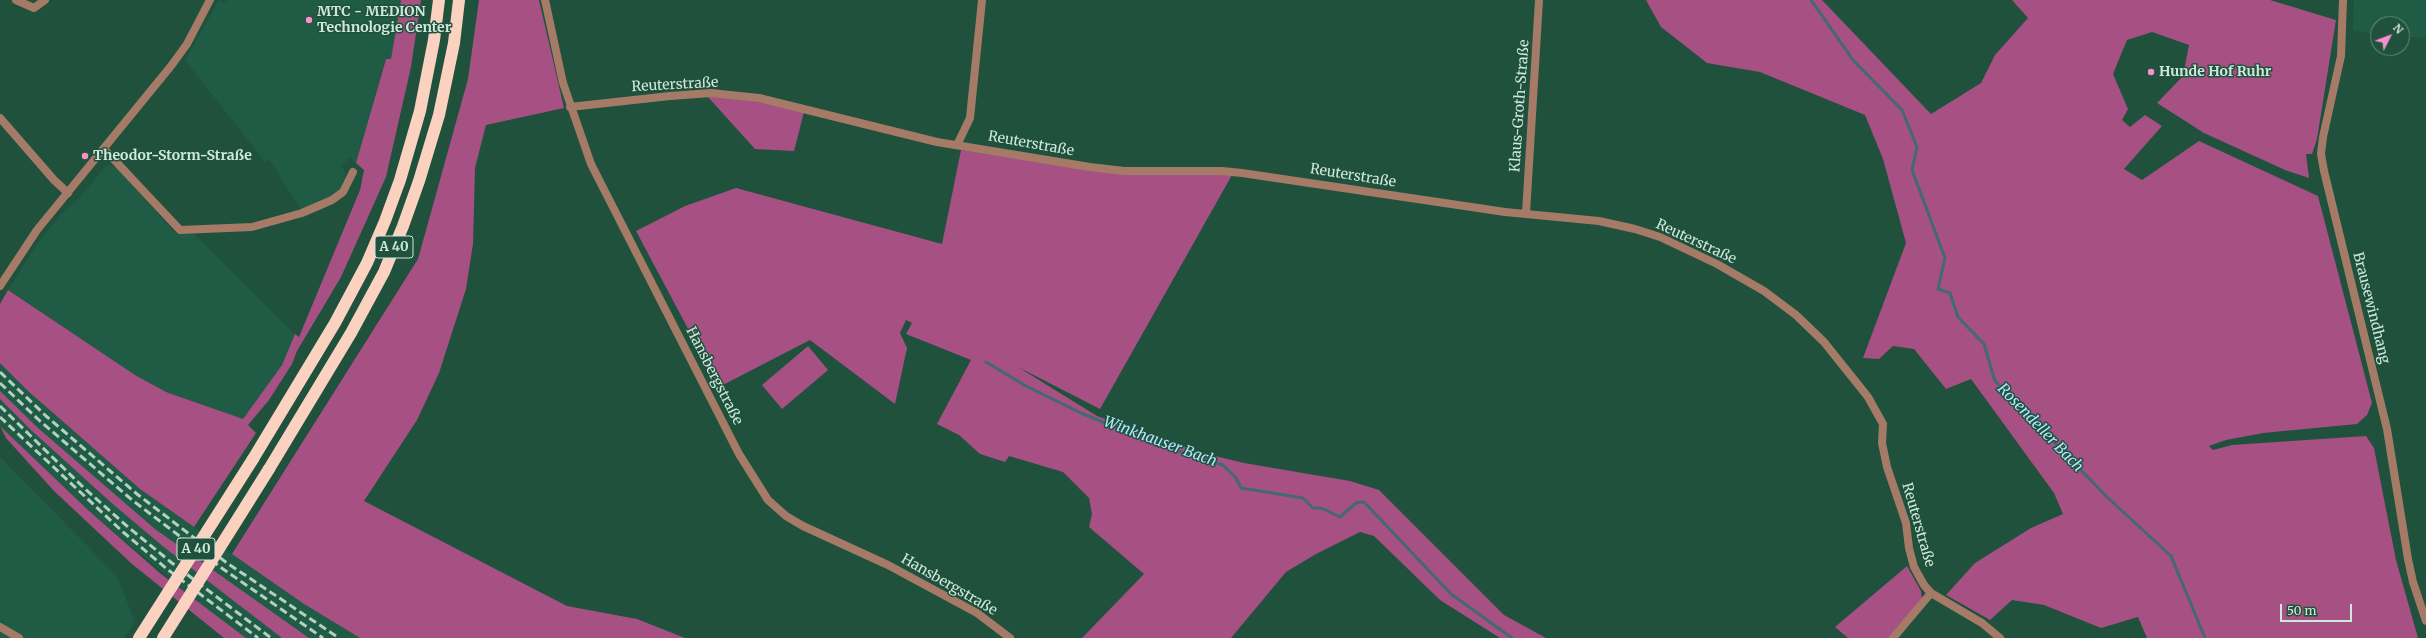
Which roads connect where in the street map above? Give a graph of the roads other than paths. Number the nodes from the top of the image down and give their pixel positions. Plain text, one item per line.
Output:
1 (16, 0) edge
2 (45, 0) edge
3 (210, 0) edge
4 (439, 0) edge
5 (459, 0) edge
6 (545, 0) edge
7 (982, 0) edge
8 (1539, 0) edge
9 (2343, 0) edge
10 (570, 108) junction
11 (0, 119) edge
12 (958, 144) junction
13 (104, 149) junction
14 (353, 172) dead end
15 (68, 193) junction
16 (1526, 213) junction
17 (0, 286) edge
18 (1931, 593) junction
19 (2423, 603) edge
20 (2426, 621) edge
21 (0, 627) edge
22 (19, 638) edge
23 (139, 638) edge
24 (163, 638) edge
25 (1010, 638) edge
26 (1894, 638) edge
27 (2000, 638) edge

1 - 2 street
3 - 13 street
4 - 23 highway, A 40, bridge
5 - 24 highway, A 40, bridge
6 - 10 street, Hansbergstraße
7 - 12 street
8 - 16 street, Klaus-Groth-Straße
9 - 19 street, Brausewindhang
10 - 12 street, Reuterstraße
10 - 25 street, Hansbergstraße
11 - 15 street
12 - 16 street, Reuterstraße
13 - 14 street
13 - 15 street
15 - 17 street
16 - 18 street, Reuterstraße
18 - 26 street
18 - 27 street, Reuterstraße
19 - 20 street, Brausewindhang
21 - 22 street

